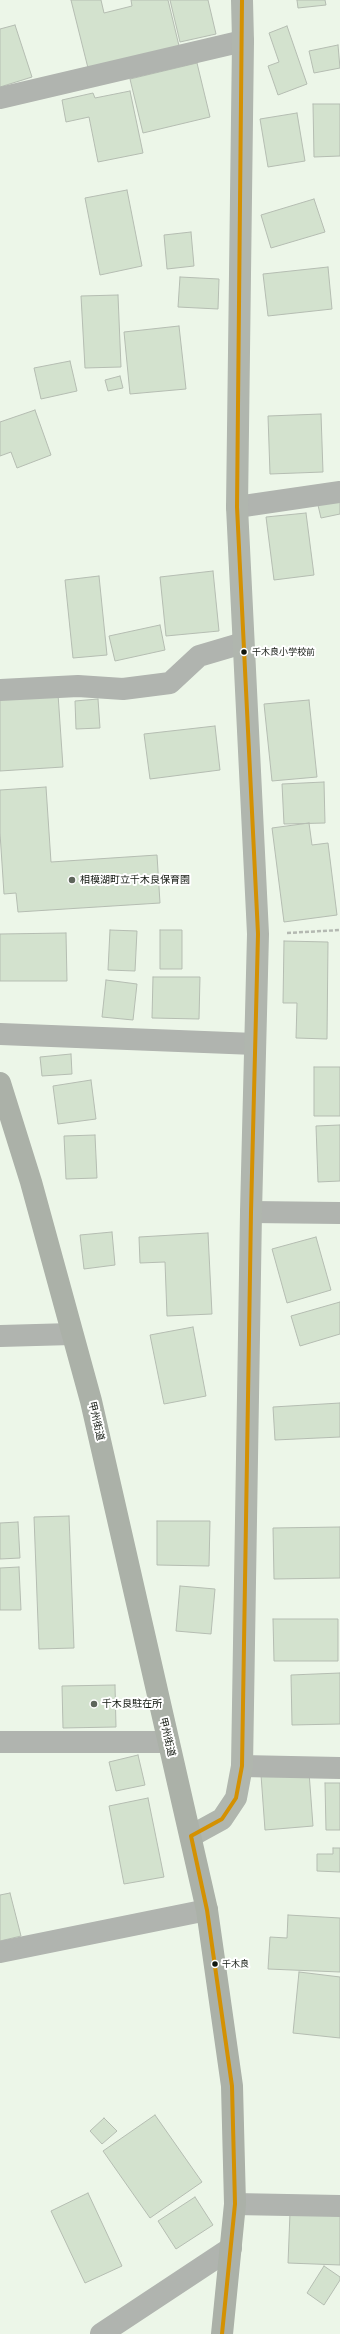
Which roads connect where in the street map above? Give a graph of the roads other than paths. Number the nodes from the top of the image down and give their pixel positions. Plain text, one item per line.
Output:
1 (242, 0) edge
2 (243, 41) junction
3 (0, 98) edge
4 (340, 492) edge
5 (236, 507) junction
6 (243, 643) junction
7 (0, 690) edge
8 (0, 1034) edge
9 (255, 1044) junction
10 (0, 1083) edge
11 (251, 1212) junction
12 (340, 1213) edge
13 (72, 1334) junction
14 (0, 1336) edge
15 (0, 1742) edge
16 (167, 1742) junction
17 (242, 1766) junction
18 (340, 1768) edge
19 (191, 1836) junction
20 (207, 1910) junction
21 (0, 1952) edge
22 (234, 2204) junction
23 (340, 2206) edge
24 (231, 2248) junction
25 (101, 2334) edge
26 (222, 2334) edge

1 - 2 main road
2 - 3 street
2 - 5 main road
4 - 5 street
5 - 6 main road
6 - 7 street
6 - 9 main road
8 - 9 street
9 - 11 main road
10 - 13 highway, 甲州街道
11 - 12 street
11 - 17 main road
13 - 14 street
13 - 16 highway, 甲州街道
15 - 16 street
16 - 19 highway, 甲州街道
17 - 18 street
17 - 19 main road
19 - 20 highway, 甲州街道
20 - 21 street
20 - 22 highway, 甲州街道
22 - 23 street
22 - 24 highway, 甲州街道
24 - 25 street
24 - 26 highway, 甲州街道

